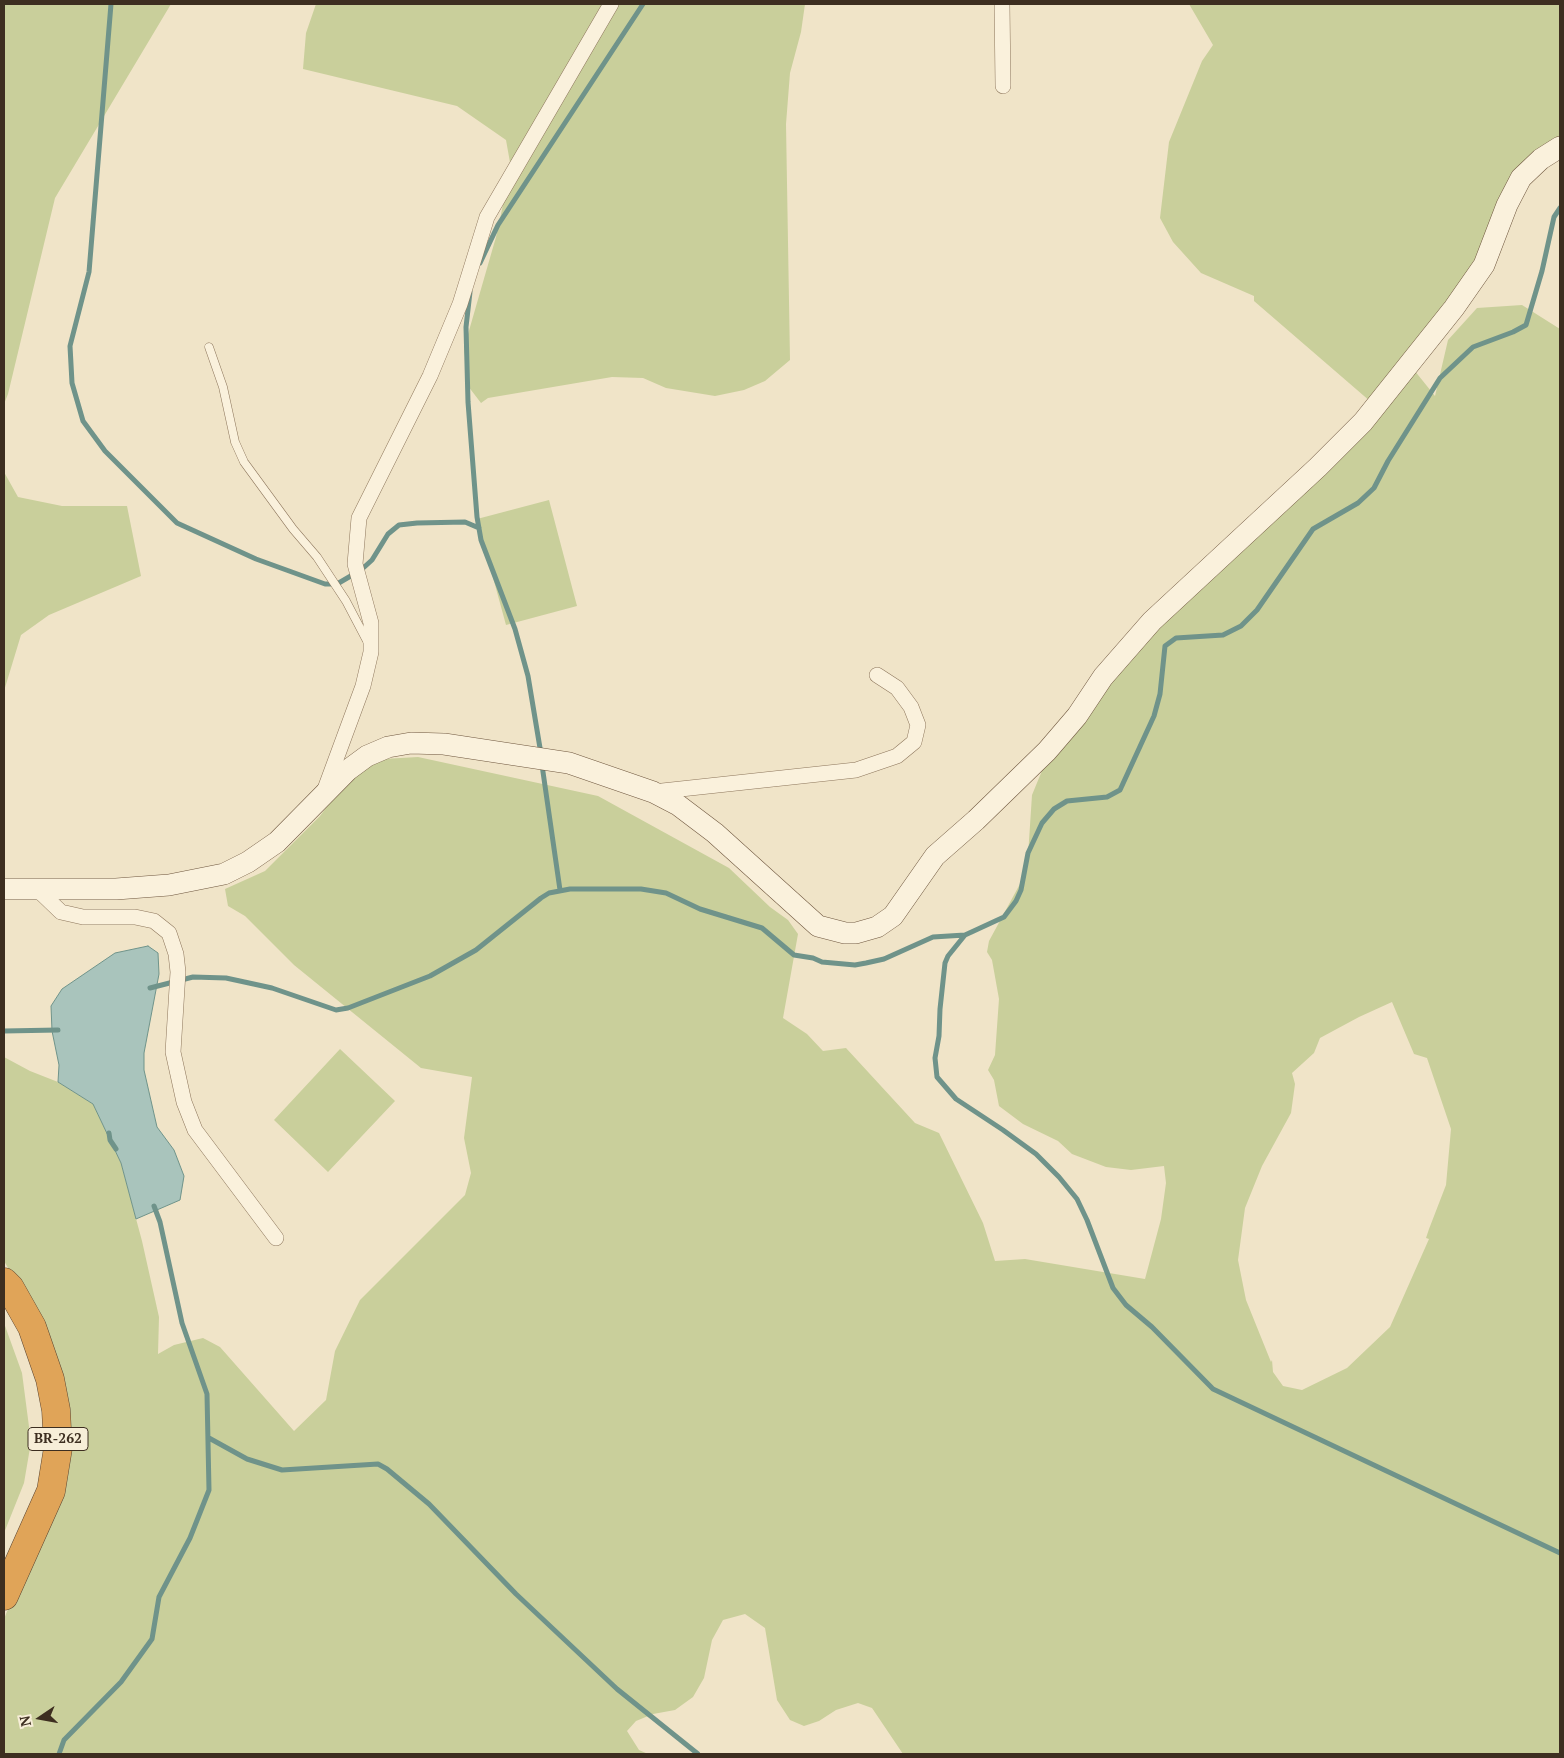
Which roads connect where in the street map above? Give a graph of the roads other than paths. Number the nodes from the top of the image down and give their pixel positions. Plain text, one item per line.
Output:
1 (611, 4) edge
2 (1002, 4) edge
3 (1003, 86) dead end
4 (1560, 146) edge
5 (209, 347) dead end
6 (371, 652) junction
7 (877, 675) dead end
8 (653, 792) junction
9 (322, 796) junction
10 (4, 889) edge
11 (37, 889) junction
12 (276, 1238) dead end
13 (4, 1282) edge
14 (4, 1596) edge

1 - 6 street
2 - 3 street
4 - 8 street
5 - 6 lane
6 - 9 street
7 - 8 street
8 - 9 street
9 - 11 street
10 - 11 street
11 - 12 street
13 - 14 highway, BR-262

